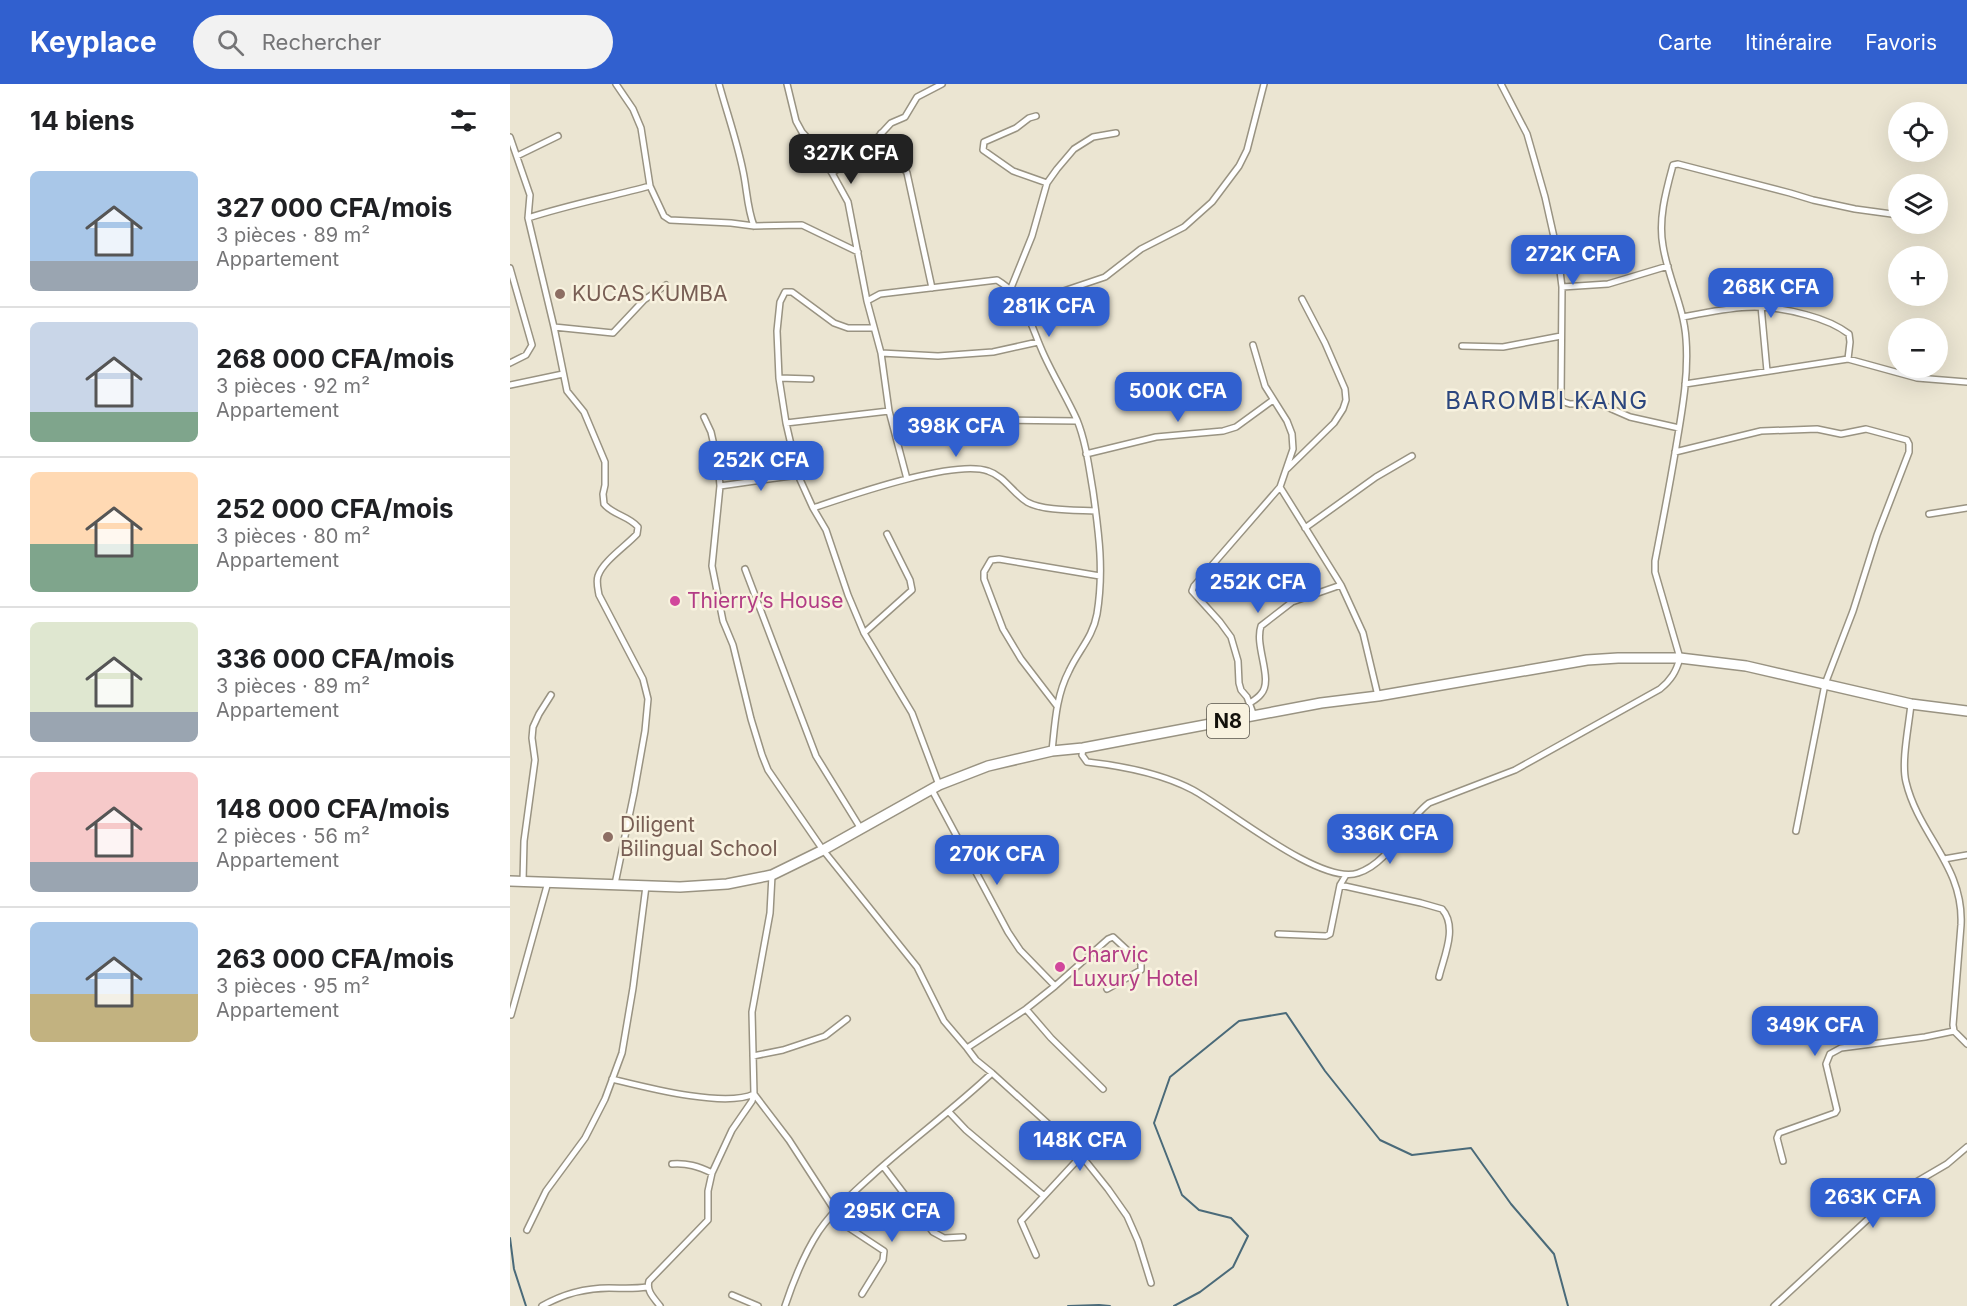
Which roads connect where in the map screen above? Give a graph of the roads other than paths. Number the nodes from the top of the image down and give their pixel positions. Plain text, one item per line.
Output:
1 (616, 84) edge
2 (719, 84) edge
3 (787, 84) edge
4 (942, 84) edge
5 (1264, 84) edge
6 (1501, 84) edge
7 (1035, 116) dead end
8 (1116, 133) dead end
9 (882, 134) junction
10 (558, 136) dead end
11 (510, 137) edge
12 (517, 156) junction
13 (832, 173) junction
14 (1047, 183) junction
15 (650, 186) junction
16 (1888, 214) edge
17 (528, 218) junction
18 (754, 226) junction
19 (858, 252) junction
20 (1668, 266) junction
21 (510, 268) edge
22 (666, 285) dead end
23 (1562, 287) junction
24 (932, 288) junction
25 (1011, 288) junction
26 (1302, 299) dead end
27 (867, 301) junction
28 (1022, 305) junction
29 (1761, 306) junction
30 (1683, 317) junction
31 (554, 327) junction
32 (874, 328) junction
33 (1561, 336) junction
34 (1038, 342) junction
35 (1253, 345) dead end
36 (1462, 346) dead end
37 (881, 353) junction
38 (1848, 359) junction
39 (510, 363) edge
40 (1767, 371) junction
41 (563, 374) junction
42 (779, 378) junction
43 (811, 379) dead end
44 (1967, 382) edge
45 (1685, 384) junction
46 (510, 385) edge
47 (1273, 400) junction
48 (889, 411) junction
49 (704, 417) dead end
50 (1077, 421) junction
51 (786, 423) junction
52 (893, 426) junction
53 (1679, 428) junction
54 (1675, 452) junction
55 (1086, 454) junction
56 (1412, 456) dead end
57 (1286, 470) junction
58 (798, 475) junction
59 (908, 479) junction
60 (720, 486) junction
61 (1280, 487) junction
62 (813, 508) junction
63 (1967, 508) edge
64 (1095, 512) junction
65 (1929, 514) dead end
66 (1305, 528) junction
67 (887, 534) dead end
68 (744, 569) dead end
69 (1101, 576) junction
70 (1341, 585) junction
71 (864, 633) junction
72 (1680, 658) junction
73 (1825, 684) junction
74 (551, 695) dead end
75 (1378, 696) junction
76 (1250, 703) junction
77 (1911, 704) junction
78 (1057, 706) junction
79 (1967, 711) edge
80 (1254, 716) junction
81 (1083, 748) junction
82 (1052, 751) junction
83 (936, 787) junction
84 (861, 829) junction
85 (1796, 831) dead end
86 (823, 850) junction
87 (1967, 855) edge
88 (1944, 859) junction
89 (772, 875) junction
90 (1346, 875) junction
91 (510, 881) edge
92 (523, 881) junction
93 (548, 882) junction
94 (615, 884) junction
95 (1340, 885) junction
96 (646, 886) junction
97 (1278, 934) dead end
98 (1439, 977) dead end
99 (1055, 986) junction
100 (1107, 990) dead end
101 (1026, 1009) junction
102 (511, 1015) edge
103 (848, 1019) dead end
104 (1954, 1030) junction
105 (1967, 1044) edge
106 (967, 1048) junction
107 (753, 1056) junction
108 (992, 1074) junction
109 (612, 1079) junction
110 (1103, 1089) dead end
111 (754, 1094) junction
112 (949, 1112) junction
113 (1967, 1148) edge
114 (1081, 1156) junction
115 (1782, 1161) dead end
116 (672, 1164) dead end
117 (883, 1166) junction
118 (712, 1173) junction
119 (1043, 1195) junction
120 (833, 1213) junction
121 (527, 1230) dead end
122 (963, 1237) dead end
123 (1036, 1255) dead end
124 (1151, 1283) dead end
125 (647, 1287) junction
126 (862, 1294) dead end
127 (732, 1295) dead end
128 (542, 1306) edge
129 (660, 1306) edge
130 (758, 1306) edge
131 (786, 1306) edge
132 (1774, 1306) edge

1 - 15 street
2 - 18 street
3 - 13 street
4 - 9 street
5 - 28 street
6 - 23 street
7 - 14 street
8 - 14 street
9 - 13 street
9 - 24 street
10 - 12 street
11 - 12 street
12 - 17 street
13 - 19 street
14 - 25 street
15 - 17 street
15 - 18 street
16 - 20 street
17 - 31 street
18 - 19 street
19 - 27 street
20 - 23 street
20 - 30 street
21 - 39 street
22 - 31 street
23 - 33 street
24 - 25 street
24 - 27 street
25 - 28 street
26 - 57 street
27 - 32 street
28 - 34 street
29 - 30 street
29 - 38 street
29 - 40 street
30 - 45 street
31 - 41 street
32 - 37 street
32 - 42 street
33 - 36 street
33 - 53 street
34 - 37 street
34 - 50 street
35 - 47 street
37 - 48 street
38 - 40 street
38 - 44 street
40 - 45 street
41 - 46 street
41 - 94 street
42 - 43 street
42 - 51 street
45 - 53 street
47 - 55 street
47 - 57 street
48 - 51 street
48 - 52 street
49 - 60 street
50 - 52 street
50 - 55 street
51 - 58 street
52 - 59 street
53 - 54 street
54 - 72 street
54 - 73 street
55 - 64 street
56 - 66 street
57 - 61 street
58 - 60 street
58 - 62 street
59 - 62 street
59 - 64 street
60 - 86 street
61 - 66 street
61 - 76 street
62 - 71 street
63 - 65 street
64 - 69 street
66 - 70 street
67 - 71 street
68 - 84 street
69 - 78 street
69 - 78 street
70 - 75 street
70 - 76 street
71 - 83 street
72 - 73 highway, N8
72 - 75 highway, N8
72 - 90 street
73 - 77 highway, N8
73 - 85 street
74 - 92 street
75 - 80 highway, N8
76 - 80 street
77 - 79 highway, N8
77 - 88 street
78 - 82 street
80 - 81 highway, N8
81 - 82 highway, N8
81 - 90 street
82 - 83 highway, N8
83 - 84 highway, N8
83 - 99 street
84 - 86 highway, N8
86 - 89 highway, N8
86 - 106 street
87 - 88 street
88 - 104 street
89 - 96 highway, N8
89 - 107 street
90 - 95 street
91 - 92 highway, N8
92 - 93 highway, N8
93 - 94 highway, N8
93 - 102 street
94 - 96 highway, N8
95 - 97 street
95 - 98 street
96 - 109 street
99 - 100 street
99 - 101 street
101 - 106 street
101 - 110 street
103 - 107 street
104 - 105 street
104 - 115 street
106 - 108 street
107 - 111 street
108 - 112 street
108 - 114 street
109 - 111 street
109 - 121 street
111 - 118 street
111 - 120 street
112 - 117 street
112 - 119 street
113 - 132 street
114 - 119 street
114 - 124 street
116 - 118 street
117 - 120 street
117 - 122 street
118 - 125 street
119 - 123 street
120 - 126 street
120 - 131 street
125 - 128 street
125 - 129 street
127 - 130 street

